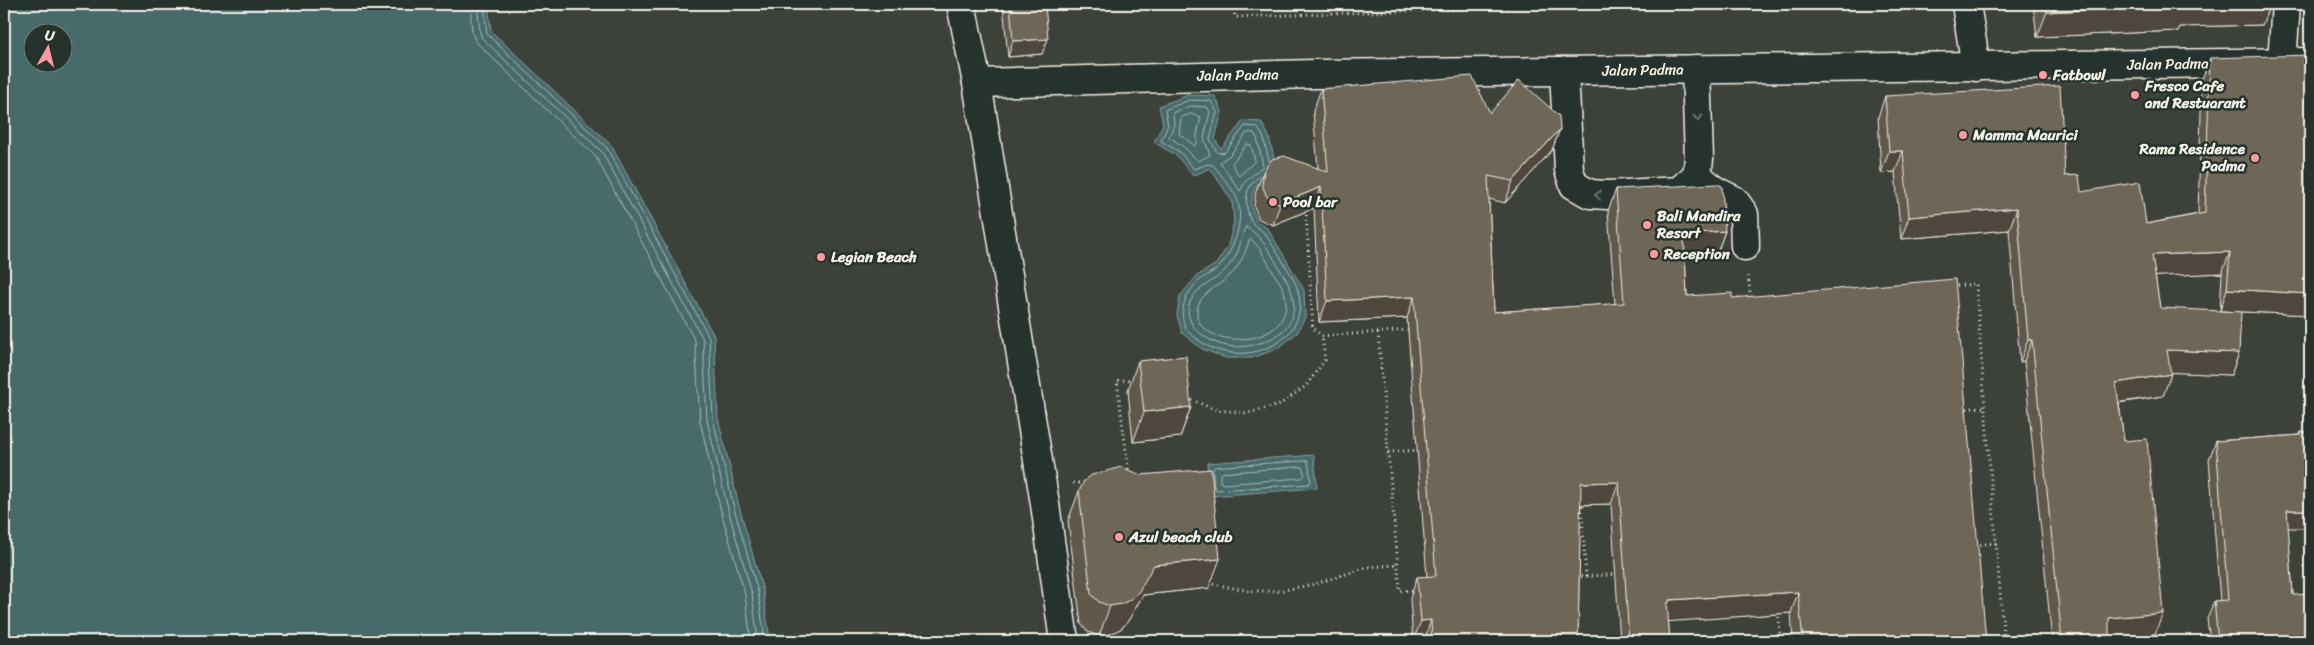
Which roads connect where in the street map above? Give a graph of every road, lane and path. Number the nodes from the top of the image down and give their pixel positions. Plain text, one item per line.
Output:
1 (961, 4) edge
2 (1233, 4) edge
3 (1507, 4) edge
4 (1966, 4) edge
5 (2286, 4) edge
6 (2282, 62) junction
7 (2310, 62) edge
8 (1976, 67) junction
9 (1696, 70) junction
10 (1564, 71) junction
11 (977, 83) junction
12 (1698, 175) junction
13 (1306, 210) edge
14 (1745, 246) dead end
15 (1947, 286) edge
16 (1761, 300) edge
17 (1741, 302) edge
18 (1418, 330) edge
19 (1378, 333) junction
20 (1322, 336) junction
21 (1136, 379) edge
22 (1186, 390) edge
23 (1986, 407) junction
24 (1956, 409) edge
25 (1427, 449) edge
26 (1388, 452) junction
27 (1121, 478) edge
28 (1095, 481) edge
29 (1042, 486) junction
30 (1580, 497) edge
31 (1996, 543) junction
32 (1968, 546) edge
33 (1398, 565) junction
34 (1622, 574) edge
35 (1586, 577) junction
36 (1568, 578) edge
37 (1213, 584) edge
38 (1419, 590) edge
39 (1777, 606) edge
40 (1064, 641) edge
41 (1781, 641) edge
42 (2004, 641) edge

1 - 11 street
2 - 3 path
4 - 8 street
5 - 6 street
6 - 7 street, Jalan Padma
6 - 8 street, Jalan Padma
8 - 9 street, Jalan Padma
9 - 10 street, Jalan Padma
9 -> 12 street
10 - 11 street, Jalan Padma
12 -> 10 street
11 - 29 street
12 - 14 street
13 - 20 path
15 - 23 path
16 - 17 path
18 - 19 path
19 - 20 path
19 - 26 path
20 - 22 path
21 - 27 path
23 - 24 path
23 - 31 path
25 - 26 path
26 - 33 path
28 - 29 path
29 - 40 street
30 - 35 path
31 - 32 path
31 - 42 path
33 - 37 path
33 - 38 path
34 - 35 path
35 - 36 path
39 - 41 path

